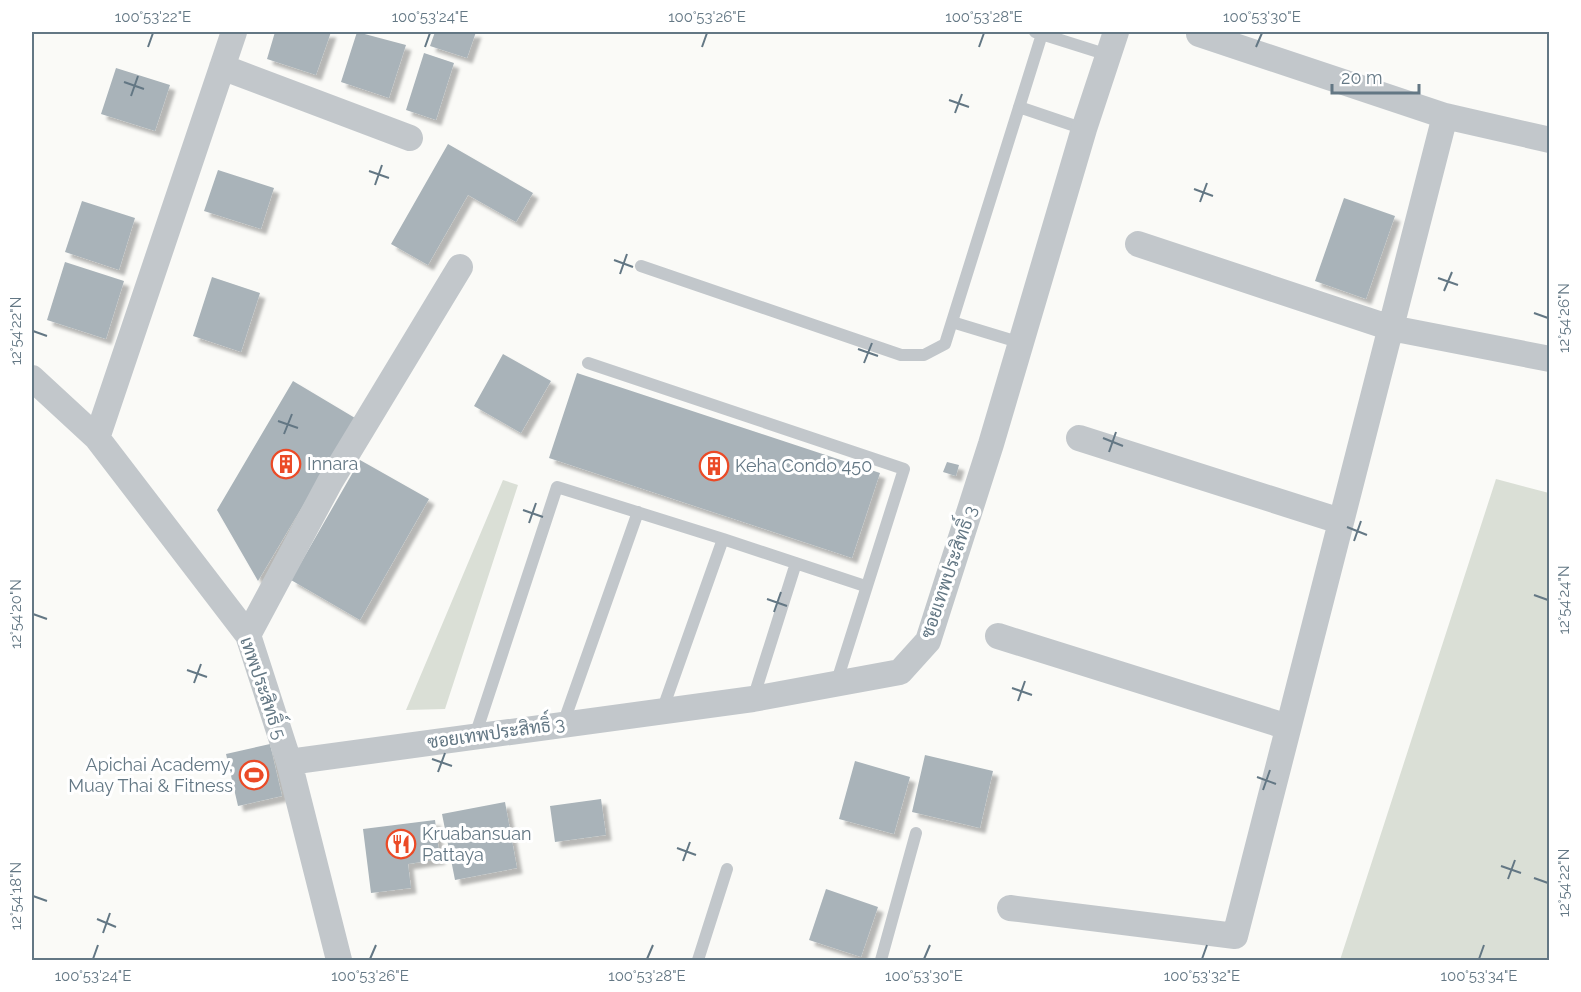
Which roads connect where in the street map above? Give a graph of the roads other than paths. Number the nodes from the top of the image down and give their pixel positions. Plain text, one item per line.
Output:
1 (234, 32) edge
2 (1038, 33) edge
3 (1199, 34) dead end
4 (1112, 43) edge
5 (222, 67) junction
6 (1019, 107) junction
7 (1444, 116) junction
8 (1084, 129) junction
9 (410, 138) dead end
10 (1550, 140) edge
11 (1138, 244) dead end
12 (641, 266) dead end
13 (460, 267) dead end
14 (952, 322) junction
15 (1391, 328) junction
16 (1021, 343) junction
17 (1550, 359) edge
18 (588, 363) dead end
19 (32, 378) edge
20 (97, 438) junction
21 (1079, 438) dead end
22 (638, 512) junction
23 (1340, 521) junction
24 (723, 539) junction
25 (796, 563) junction
26 (865, 586) junction
27 (248, 635) junction
28 (998, 636) dead end
29 (835, 685) junction
30 (753, 699) junction
31 (662, 711) junction
32 (563, 724) junction
33 (1288, 727) junction
34 (475, 736) junction
35 (289, 762) junction
36 (916, 833) dead end
37 (727, 869) dead end
38 (1010, 908) dead end
39 (339, 960) edge
40 (698, 960) edge
41 (881, 960) edge

1 - 5 street
2 - 4 lane
2 - 6 lane
3 - 7 street
4 - 8 street, ซอยเทพประสิทธิ์ 3
5 - 9 street
5 - 20 street
6 - 8 lane
6 - 14 lane
7 - 10 street
7 - 15 street
8 - 16 street, ซอยเทพประสิทธิ์ 3
11 - 15 street
12 - 14 lane
13 - 27 street
14 - 16 lane
15 - 17 street
15 - 23 street
16 - 29 street, ซอยเทพประสิทธิ์ 3
18 - 26 lane
19 - 20 street, เทพประสิทธิ์ 5
20 - 27 street, เทพประสิทธิ์ 5
21 - 23 street
22 - 24 lane
22 - 32 lane
22 - 34 lane
23 - 33 street
24 - 25 lane
24 - 31 lane
25 - 26 lane
25 - 30 lane
26 - 29 lane
27 - 35 street, เทพประสิทธิ์ 5
28 - 33 street
29 - 30 street, ซอยเทพประสิทธิ์ 3
30 - 31 street, ซอยเทพประสิทธิ์ 3
31 - 32 street, ซอยเทพประสิทธิ์ 3
32 - 34 street, ซอยเทพประสิทธิ์ 3
33 - 38 street
34 - 35 street, ซอยเทพประสิทธิ์ 3
35 - 39 street, เทพประสิทธิ์ 5
36 - 41 lane
37 - 40 lane

